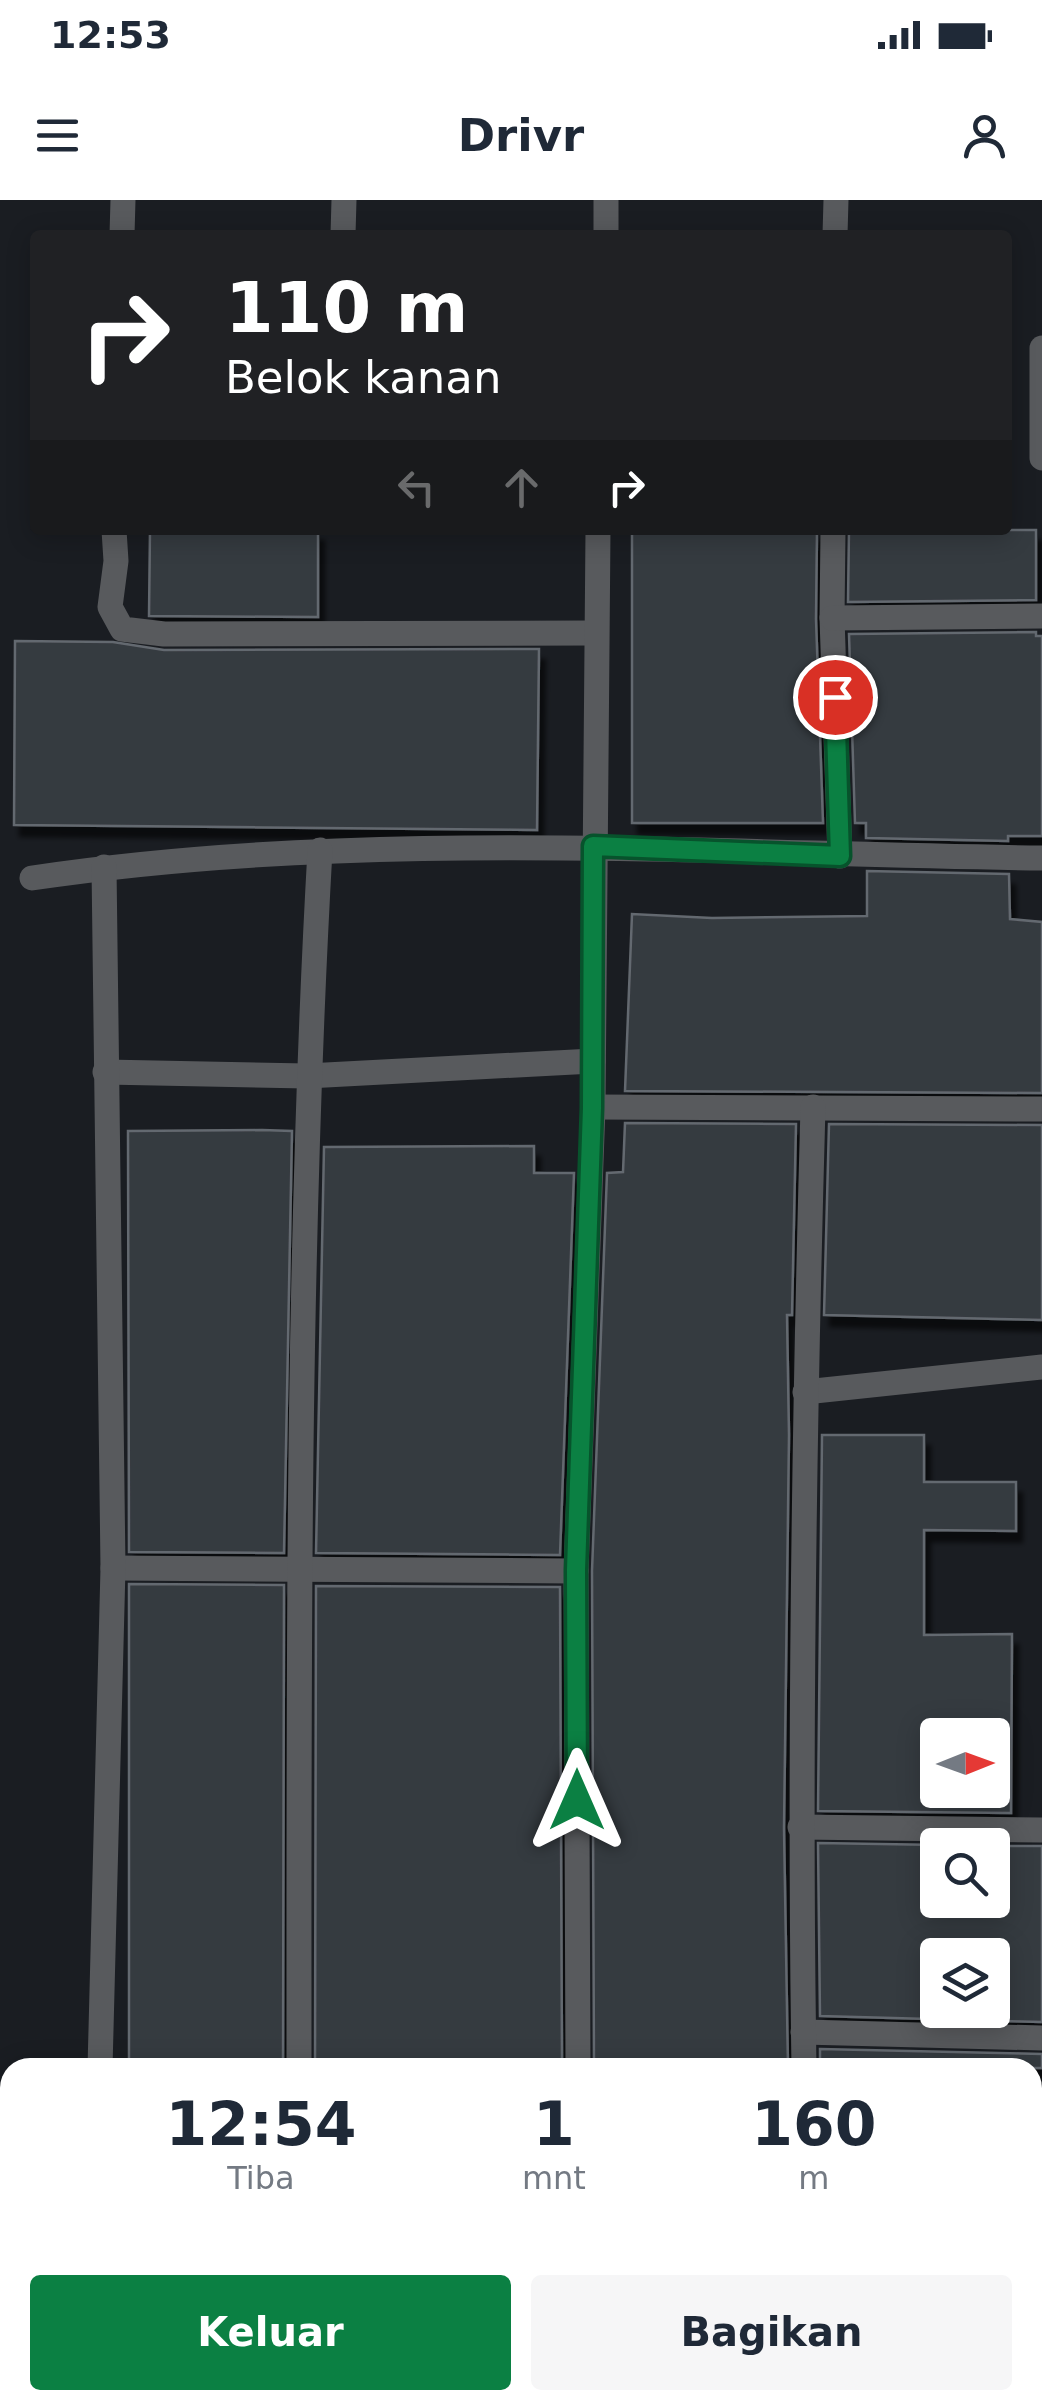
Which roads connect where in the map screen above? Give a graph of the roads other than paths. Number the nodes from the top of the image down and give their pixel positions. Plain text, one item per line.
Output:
1 (123, 200) edge
2 (344, 200) edge
3 (606, 200) edge
4 (836, 200) edge
5 (122, 230) edge
6 (343, 230) edge
7 (606, 230) edge
8 (835, 230) edge
9 (1042, 348) edge
10 (1041, 384) edge
11 (1042, 458) edge
12 (114, 535) edge
13 (598, 535) edge
14 (833, 535) edge
15 (1042, 616) edge
16 (832, 618) junction
17 (595, 633) junction
18 (593, 846) junction
19 (320, 850) junction
20 (840, 856) junction
21 (1042, 858) edge
22 (104, 868) junction
23 (32, 878) dead end
24 (593, 1061) junction
25 (105, 1072) junction
26 (307, 1076) junction
27 (592, 1108) junction
28 (813, 1108) junction
29 (1042, 1109) edge
30 (1042, 1367) edge
31 (805, 1392) junction
32 (298, 1567) junction
33 (113, 1568) junction
34 (576, 1570) junction
35 (800, 1826) junction
36 (1042, 1830) edge
37 (804, 2032) junction
38 (1042, 2038) edge
39 (100, 2058) edge
40 (300, 2058) edge
41 (578, 2058) edge
42 (804, 2058) edge

1 - 5 street
2 - 6 street
3 - 7 street
4 - 8 street
9 - 10 street
10 - 11 street
12 - 17 street
13 - 17 street
14 - 16 street
15 - 16 street
16 - 20 street
17 - 18 street
18 - 19 street
18 - 20 street
18 - 24 street
19 - 22 street
19 - 26 street
20 - 21 street
22 - 23 street
22 - 25 street
24 - 26 street
24 - 27 street
25 - 26 street
25 - 33 street
26 - 32 street
27 - 28 street
27 - 34 street
28 - 29 street
28 - 31 street
30 - 31 street
31 - 35 street
32 - 33 street
32 - 34 street
32 - 40 street
33 - 39 street
34 - 41 street
35 - 36 street
35 - 37 street
37 - 38 street
37 - 42 street

